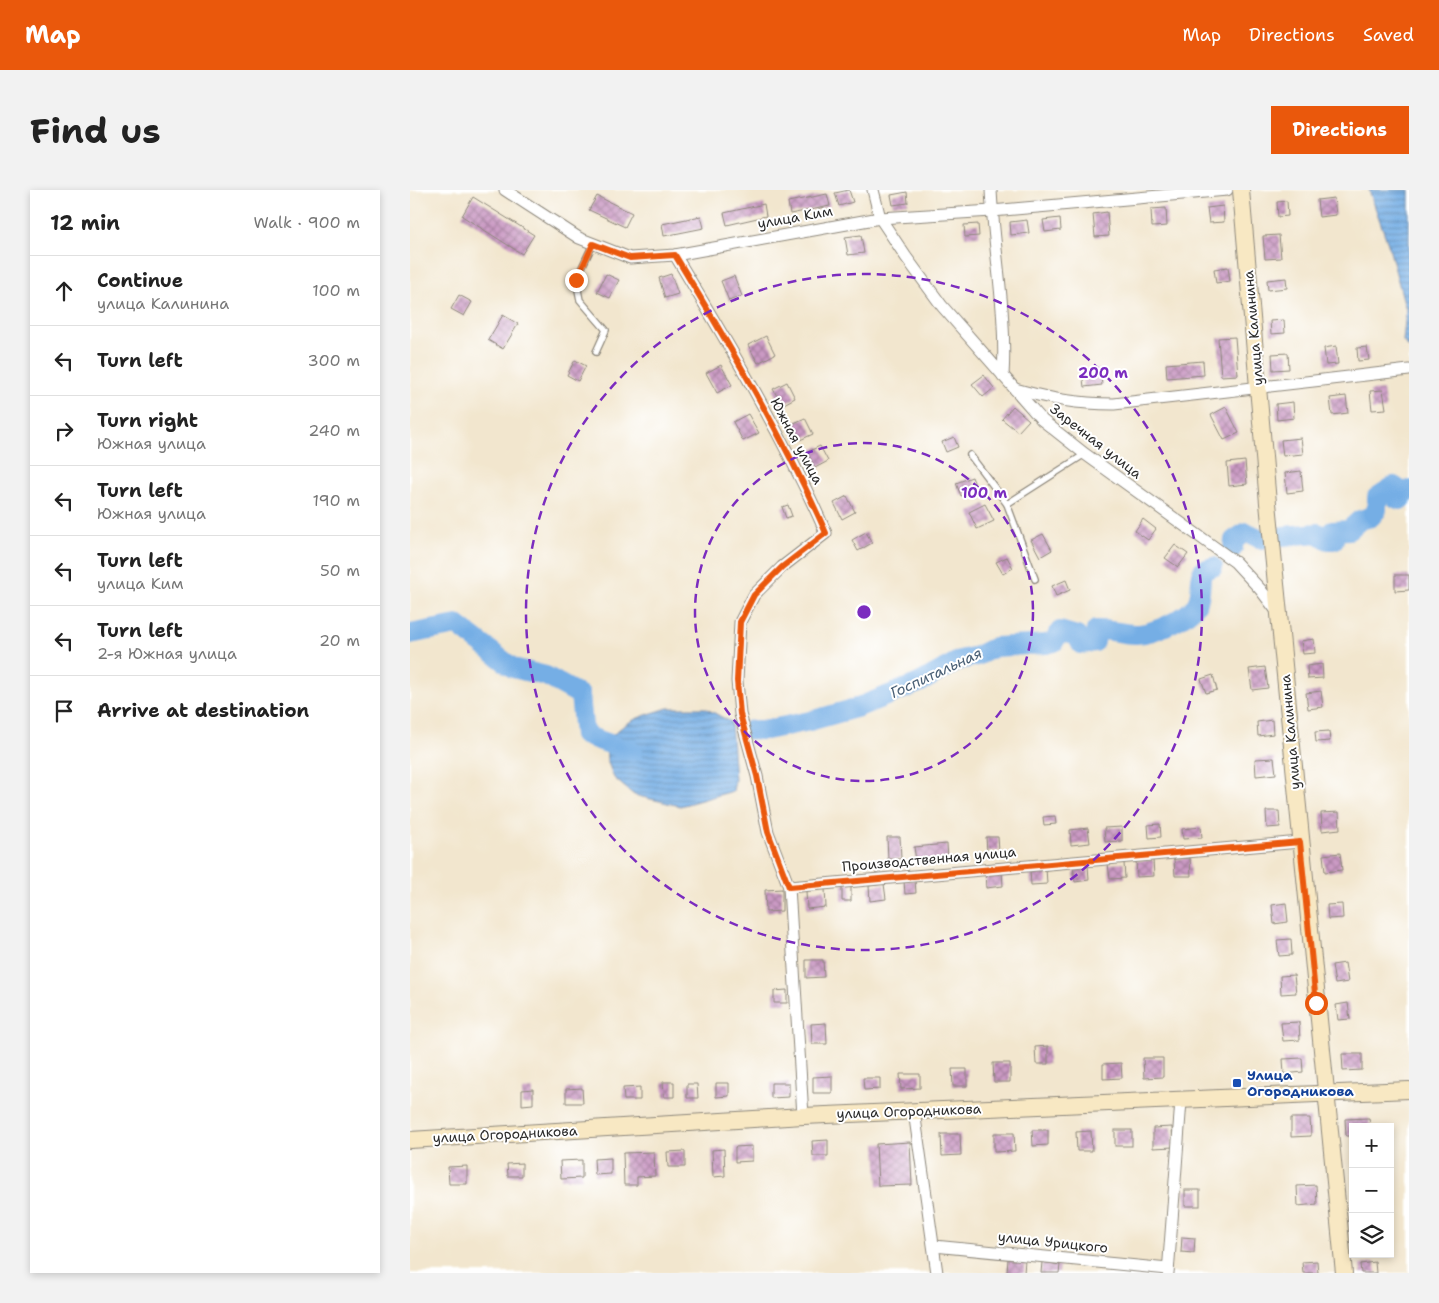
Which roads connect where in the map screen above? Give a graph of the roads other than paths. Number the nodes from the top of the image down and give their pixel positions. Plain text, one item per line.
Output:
1 (505, 190) edge
2 (873, 190) edge
3 (991, 190) edge
4 (1228, 190) edge
5 (1241, 190) edge
6 (992, 211) junction
7 (880, 218) junction
8 (593, 244) junction
9 (675, 255) junction
10 (596, 352) dead end
11 (1409, 370) edge
12 (1004, 376) junction
13 (1258, 387) junction
14 (1014, 389) junction
15 (1085, 454) junction
16 (970, 455) dead end
17 (1007, 504) junction
18 (1035, 579) dead end
19 (1280, 616) junction
20 (1300, 842) junction
21 (789, 887) junction
22 (1409, 1090) edge
23 (1325, 1095) junction
24 (1181, 1100) junction
25 (914, 1111) junction
26 (803, 1116) junction
27 (410, 1140) edge
28 (934, 1246) junction
29 (1168, 1271) edge
30 (937, 1273) edge
31 (1344, 1273) edge

1 - 8 street, улица Ким
2 - 7 street, Заречная улица
3 - 6 street
4 - 6 street, улица Ким
5 - 13 street, улица Калинина
6 - 7 street, улица Ким
6 - 12 street
7 - 9 street, улица Ким
7 - 12 street, Заречная улица
8 - 9 street, улица Ким
8 - 10 lane
9 - 21 street, Южная улица
11 - 13 street
12 - 14 street, Заречная улица
13 - 14 street
13 - 19 street, улица Калинина
14 - 15 street, Заречная улица
15 - 17 lane
15 - 19 street, Заречная улица
16 - 17 lane
17 - 18 lane
19 - 20 street, улица Калинина
20 - 21 street, Производственная улица
20 - 23 street, улица Калинина
21 - 26 street
22 - 23 street, улица Огородникова
23 - 24 street, улица Огородникова
23 - 31 street, улица Калинина
24 - 25 street, улица Огородникова
24 - 29 street
25 - 26 street, улица Огородникова
25 - 28 street
26 - 27 street, улица Огородникова
28 - 29 street, улица Урицкого
28 - 30 street

